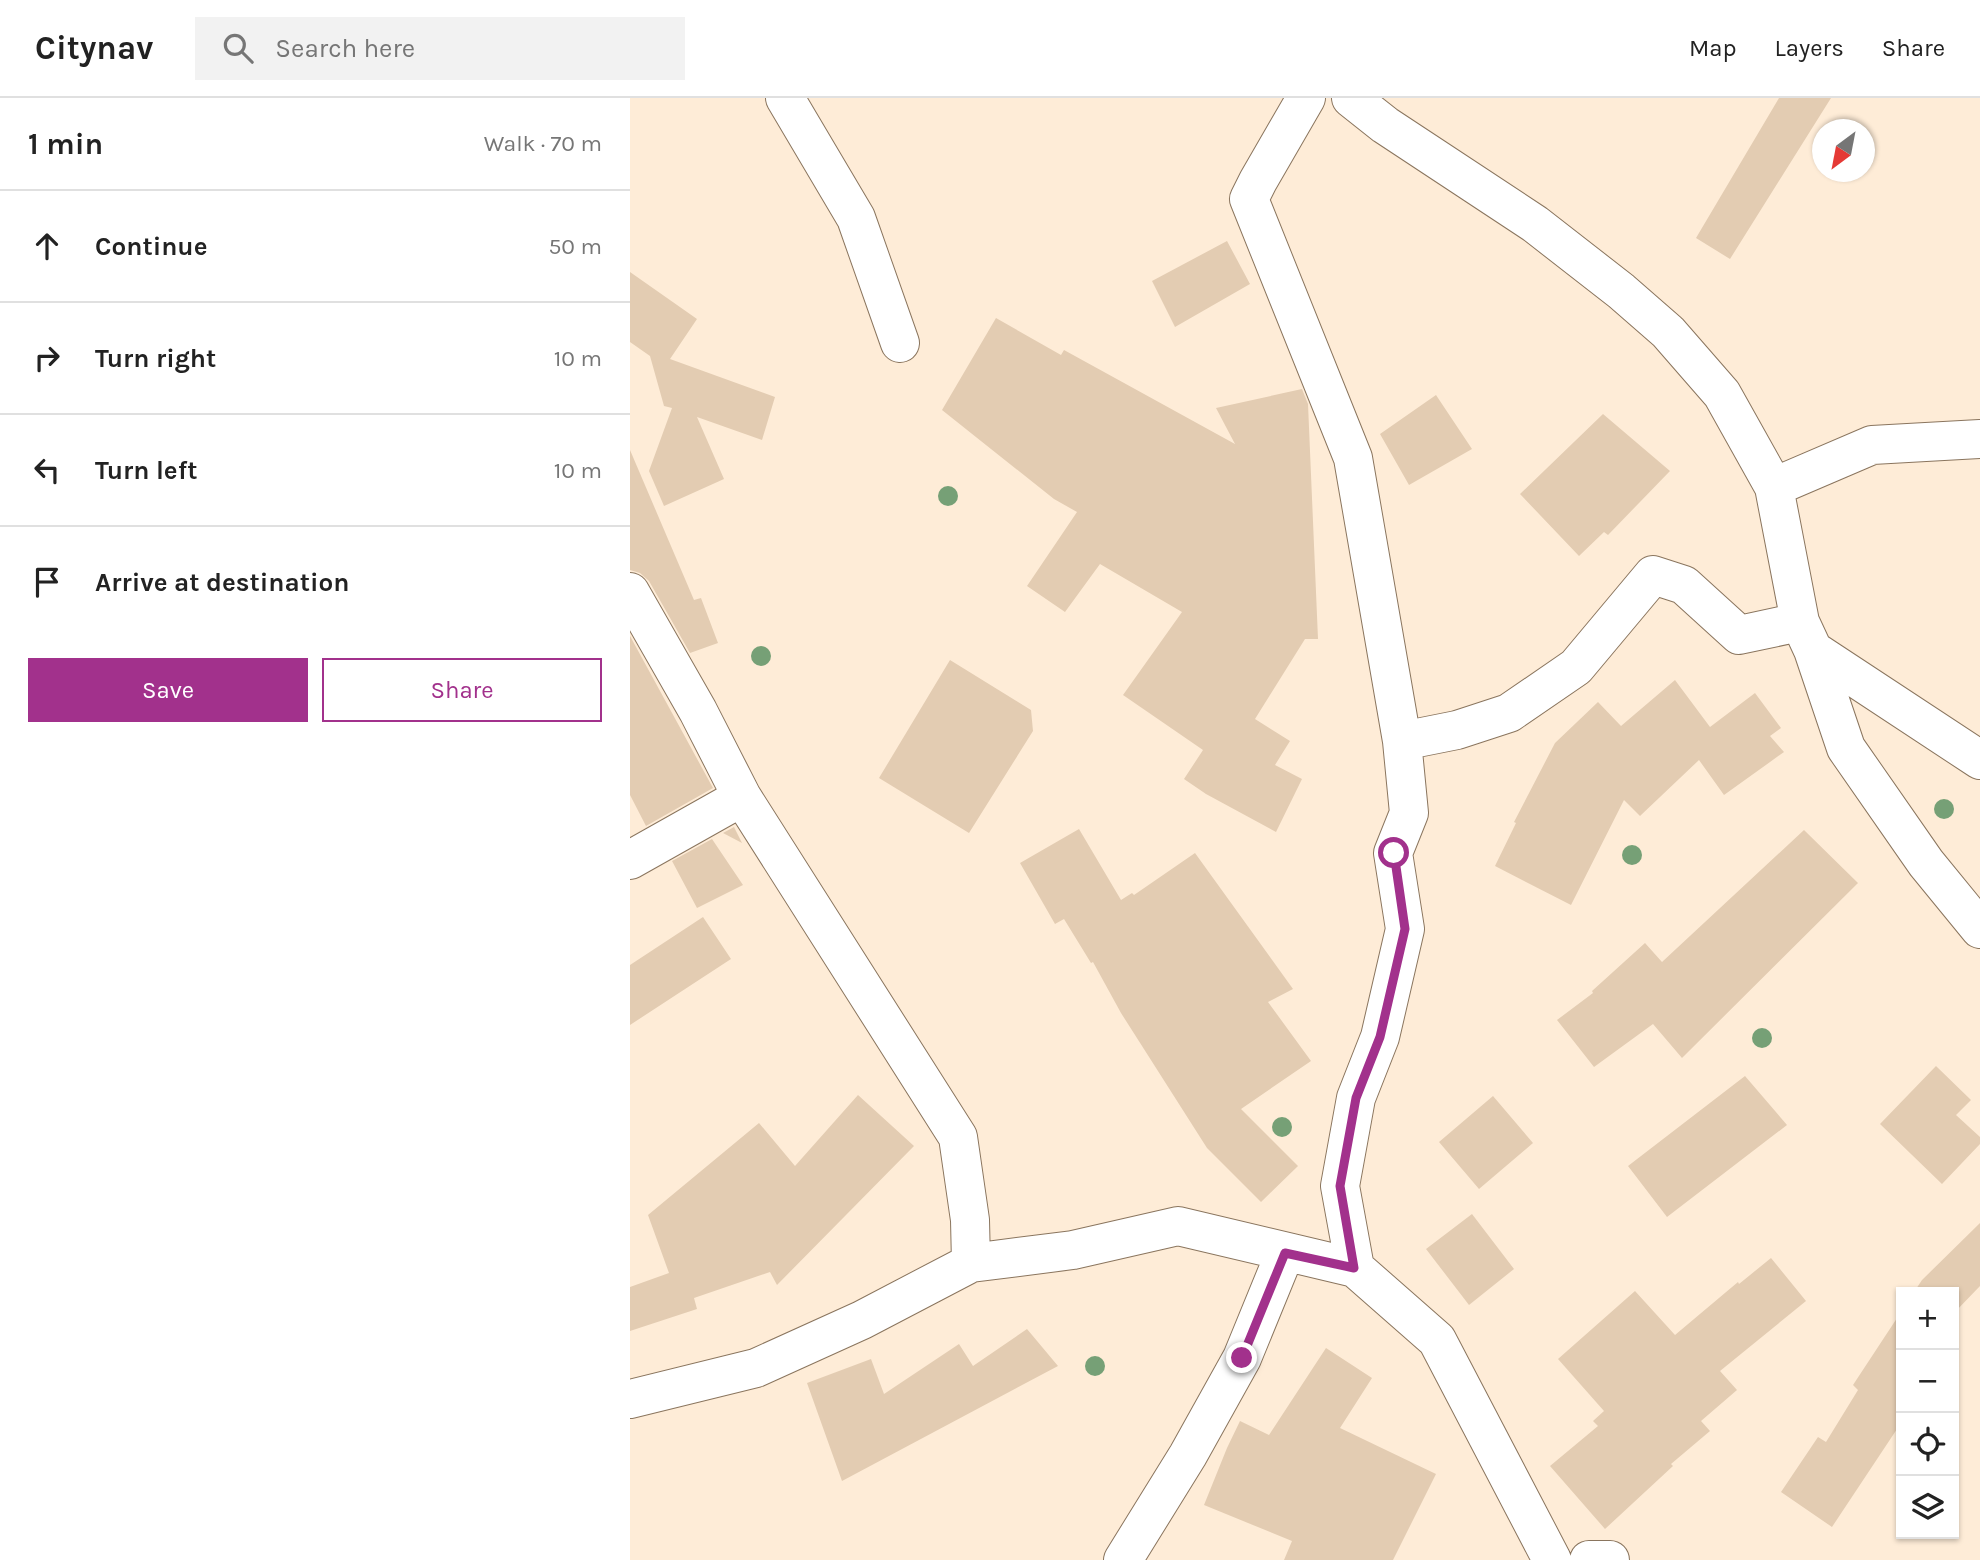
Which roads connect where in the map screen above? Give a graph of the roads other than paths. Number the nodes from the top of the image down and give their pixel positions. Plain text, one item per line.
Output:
1 (785, 98) edge
2 (1306, 98) edge
3 (1352, 98) edge
4 (900, 343) dead end
5 (1980, 439) edge
6 (1774, 487) junction
7 (630, 592) edge
8 (1807, 636) junction
9 (1402, 741) junction
10 (1980, 760) edge
11 (742, 797) junction
12 (630, 860) edge
13 (1980, 929) edge
14 (1285, 1253) junction
15 (971, 1263) junction
16 (1354, 1268) junction
17 (630, 1399) edge
18 (1123, 1560) edge
19 (1552, 1560) edge
20 (1588, 1560) edge
21 (1610, 1560) edge

1 - 4 street
2 - 9 street
3 - 6 street
5 - 6 street
6 - 8 street
7 - 11 street
8 - 9 street
8 - 10 street
8 - 13 street
9 - 16 street
11 - 12 street
11 - 15 street
14 - 15 street
14 - 16 street
14 - 18 street
15 - 17 street
16 - 19 street
20 - 21 street

